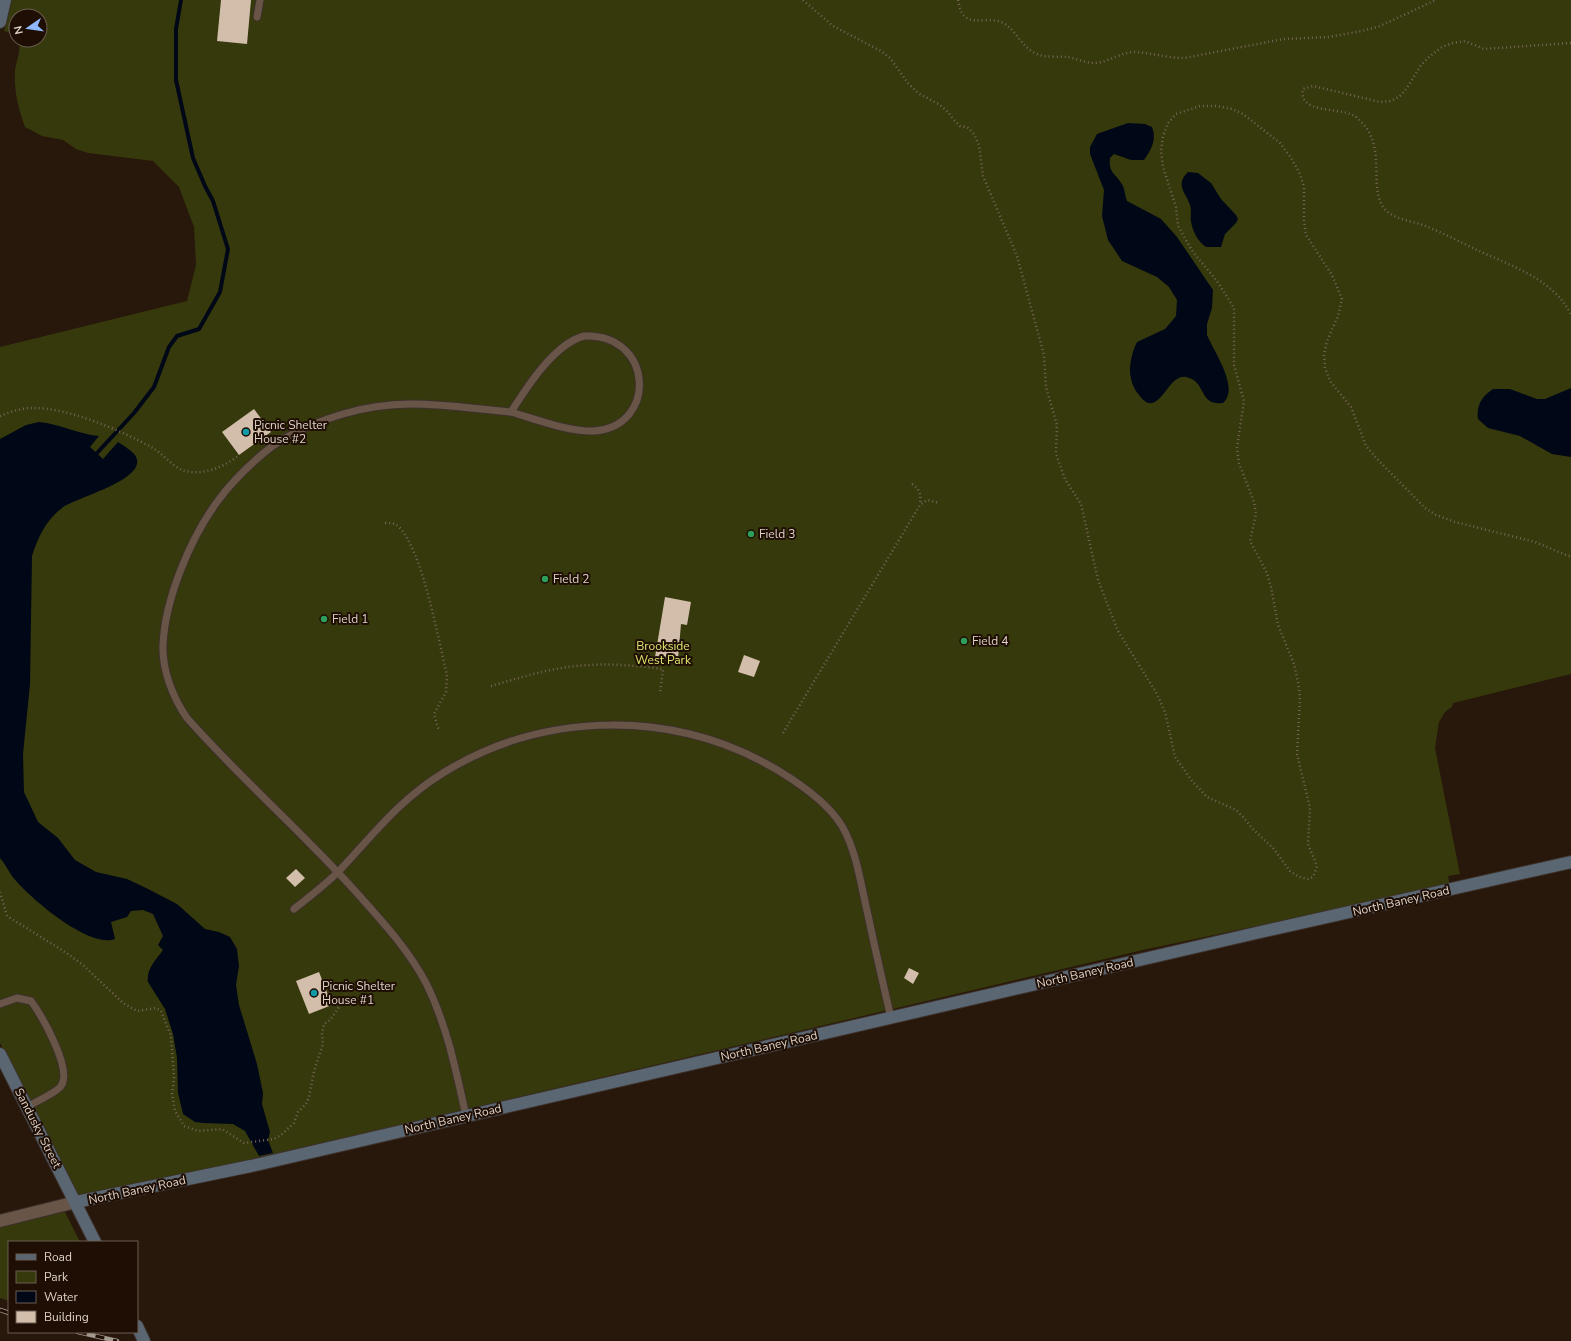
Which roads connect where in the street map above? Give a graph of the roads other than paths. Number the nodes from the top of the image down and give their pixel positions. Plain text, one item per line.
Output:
1 (5, 0) edge
2 (260, 0) edge
3 (257, 17) dead end
4 (0, 22) edge
5 (511, 412) junction
6 (1571, 862) edge
7 (338, 872) junction
8 (294, 909) dead end
9 (0, 1004) edge
10 (891, 1018) junction
11 (0, 1054) edge
12 (27, 1107) junction
13 (466, 1116) junction
14 (76, 1202) junction
15 (0, 1221) edge
16 (95, 1241) edge
17 (138, 1328) edge
18 (144, 1341) edge

1 - 4 street
2 - 3 lane
5 - 5 lane
5 - 7 lane
6 - 10 street, North Baney Road
7 - 8 lane
7 - 10 lane
7 - 13 lane
9 - 12 lane
10 - 13 street, North Baney Road
11 - 12 street, Sandusky Street
12 - 14 street, Sandusky Street
13 - 14 street, North Baney Road
14 - 15 street
14 - 16 street, Sandusky Street
17 - 18 street

